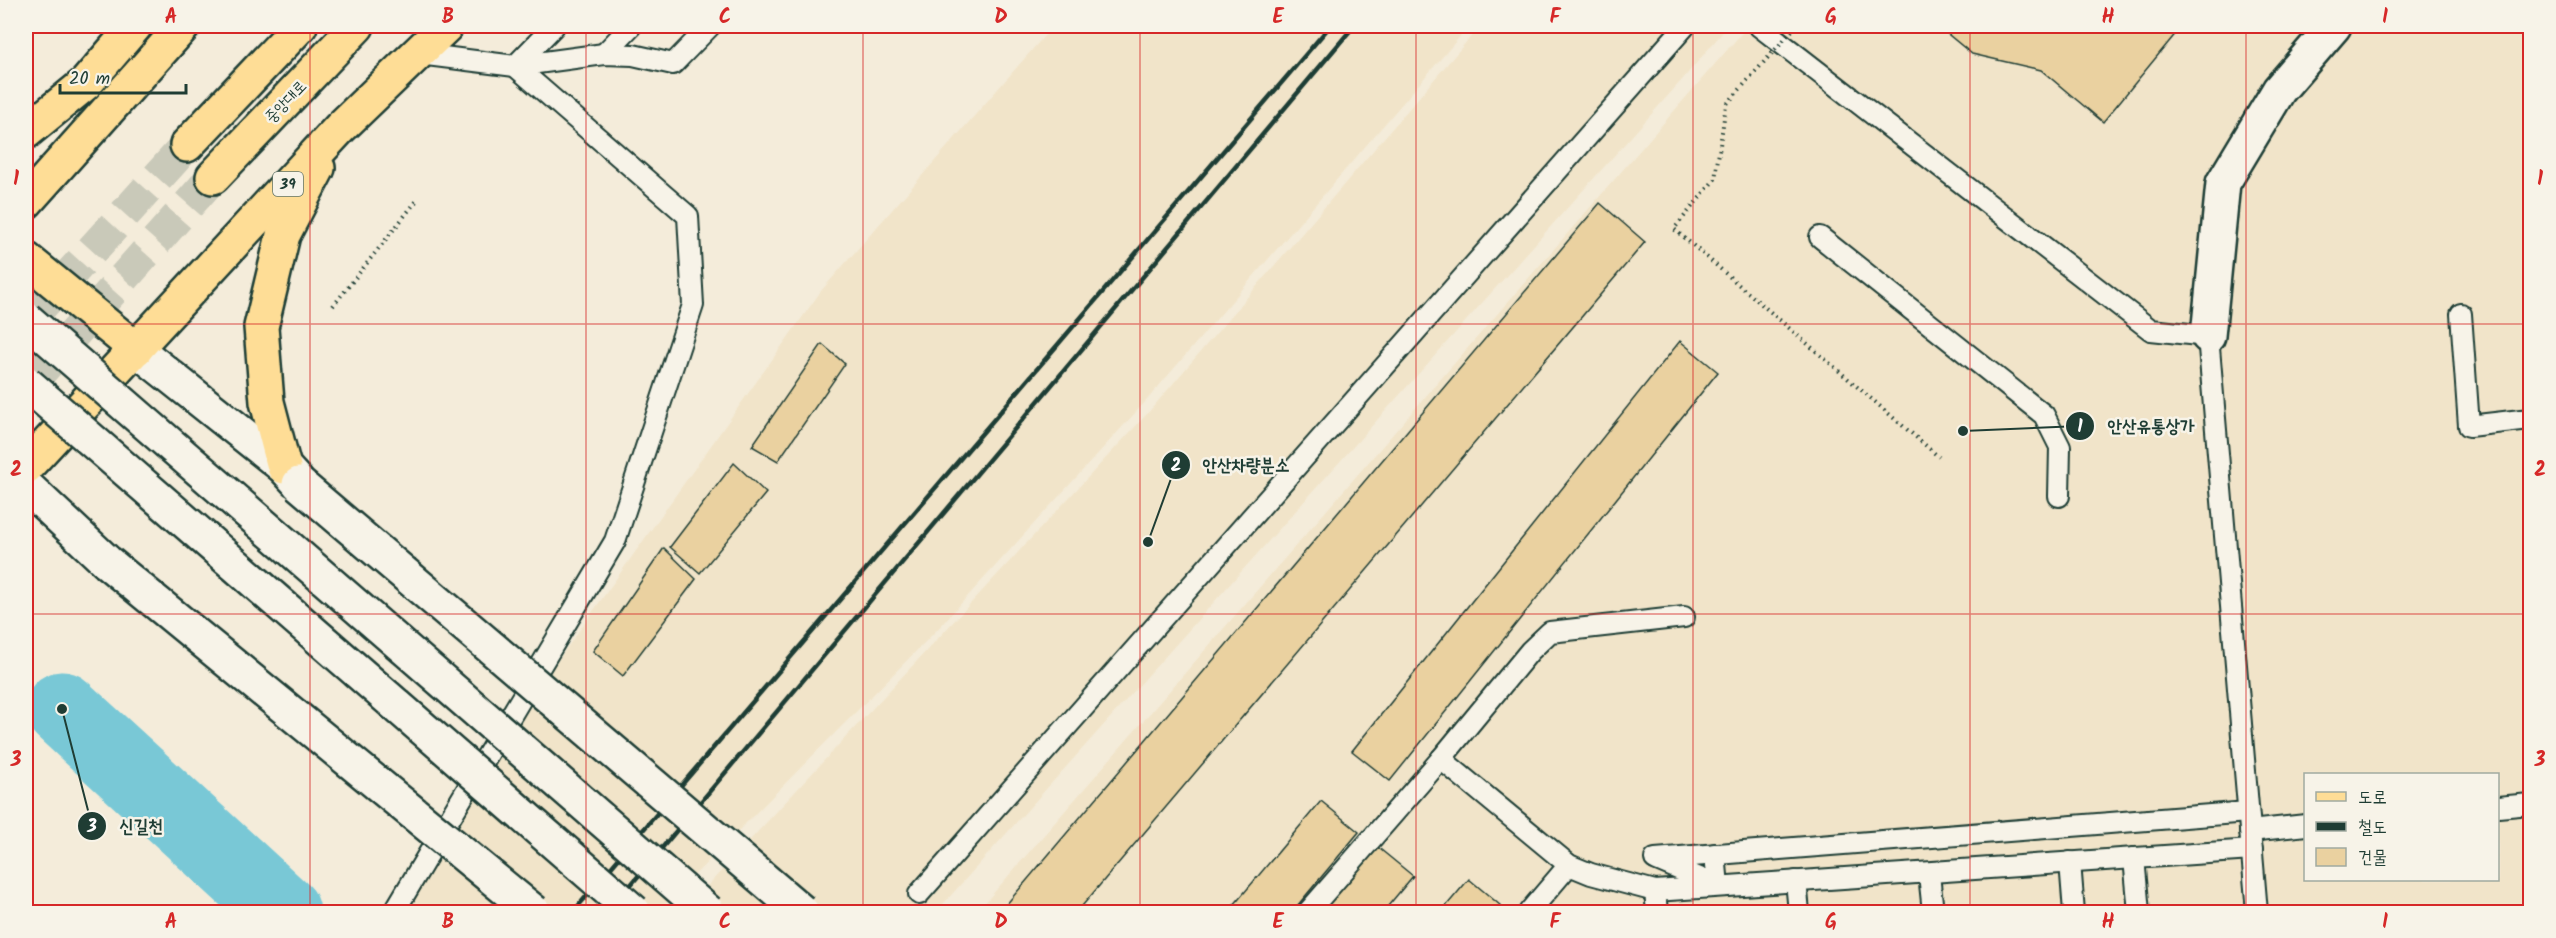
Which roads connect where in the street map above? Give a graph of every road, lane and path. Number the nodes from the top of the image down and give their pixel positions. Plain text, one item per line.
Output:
1 (135, 26) edge
2 (183, 26) edge
3 (300, 26) edge
4 (357, 26) edge
5 (446, 26) edge
6 (554, 26) edge
7 (631, 26) edge
8 (710, 26) edge
9 (1685, 26) edge
10 (1759, 26) edge
11 (1796, 26) edge
12 (2334, 26) edge
13 (418, 54) junction
14 (604, 54) junction
15 (515, 66) junction
16 (340, 128) junction
17 (26, 132) edge
18 (188, 146) tunnel mouth
19 (213, 177) tunnel mouth
20 (418, 199) dead end
21 (26, 202) edge
22 (1821, 237) dead end
23 (26, 259) edge
24 (333, 306) dead end
25 (2461, 314) dead end
26 (26, 318) edge
27 (2208, 336) junction
28 (136, 349) junction
29 (26, 383) edge
30 (2530, 419) edge
31 (1939, 457) dead end
32 (26, 467) edge
33 (291, 476) junction
34 (26, 486) edge
35 (2059, 496) dead end
36 (1684, 617) dead end
37 (1441, 759) junction
38 (2530, 804) edge
39 (2499, 807) edge
40 (2304, 825) edge
41 (2250, 831) junction
42 (1715, 854) junction
43 (2134, 858) junction
44 (2070, 862) junction
45 (1569, 865) junction
46 (1929, 874) junction
47 (1796, 881) junction
48 (1718, 886) junction
49 (1655, 891) junction
50 (919, 894) dead end
51 (394, 912) edge
52 (534, 912) edge
53 (634, 912) edge
54 (708, 912) edge
55 (802, 912) edge
56 (1308, 912) edge
57 (1528, 912) edge
58 (1657, 912) edge
59 (1799, 912) edge
60 (1933, 912) edge
61 (2074, 912) edge
62 (2139, 912) edge
63 (2257, 912) edge

1 - 17 main road
2 - 21 main road
3 - 18 main road
4 - 19 main road, 중앙대로
5 - 13 main road, 39
6 - 15 lane
7 - 14 lane
8 - 14 lane
9 - 50 lane
10 - 27 lane
11 - 31 path, bridge
12 - 27 main road
13 - 15 lane
13 - 16 main road, 39
14 - 15 lane
15 - 51 lane
16 - 28 main road, 39
16 - 33 main road
20 - 24 path
22 - 35 lane
23 - 28 main road
25 - 30 lane
26 - 54 main road, bridge
27 - 41 lane
28 - 32 main road, 39
28 - 33 main road
29 - 53 main road, bridge
33 - 55 main road, bridge
34 - 52 main road, bridge
36 - 37 lane
37 - 45 lane
37 - 56 lane
38 - 39 lane
40 - 41 lane
41 - 42 lane
41 - 43 lane
41 - 63 lane
42 - 48 lane
42 - 48 lane
43 - 44 lane
43 - 62 lane
44 - 46 lane
44 - 61 lane
45 - 49 lane
45 - 57 lane
46 - 47 lane
46 - 60 lane
47 - 48 lane
47 - 59 lane
48 - 49 lane
49 - 58 lane

